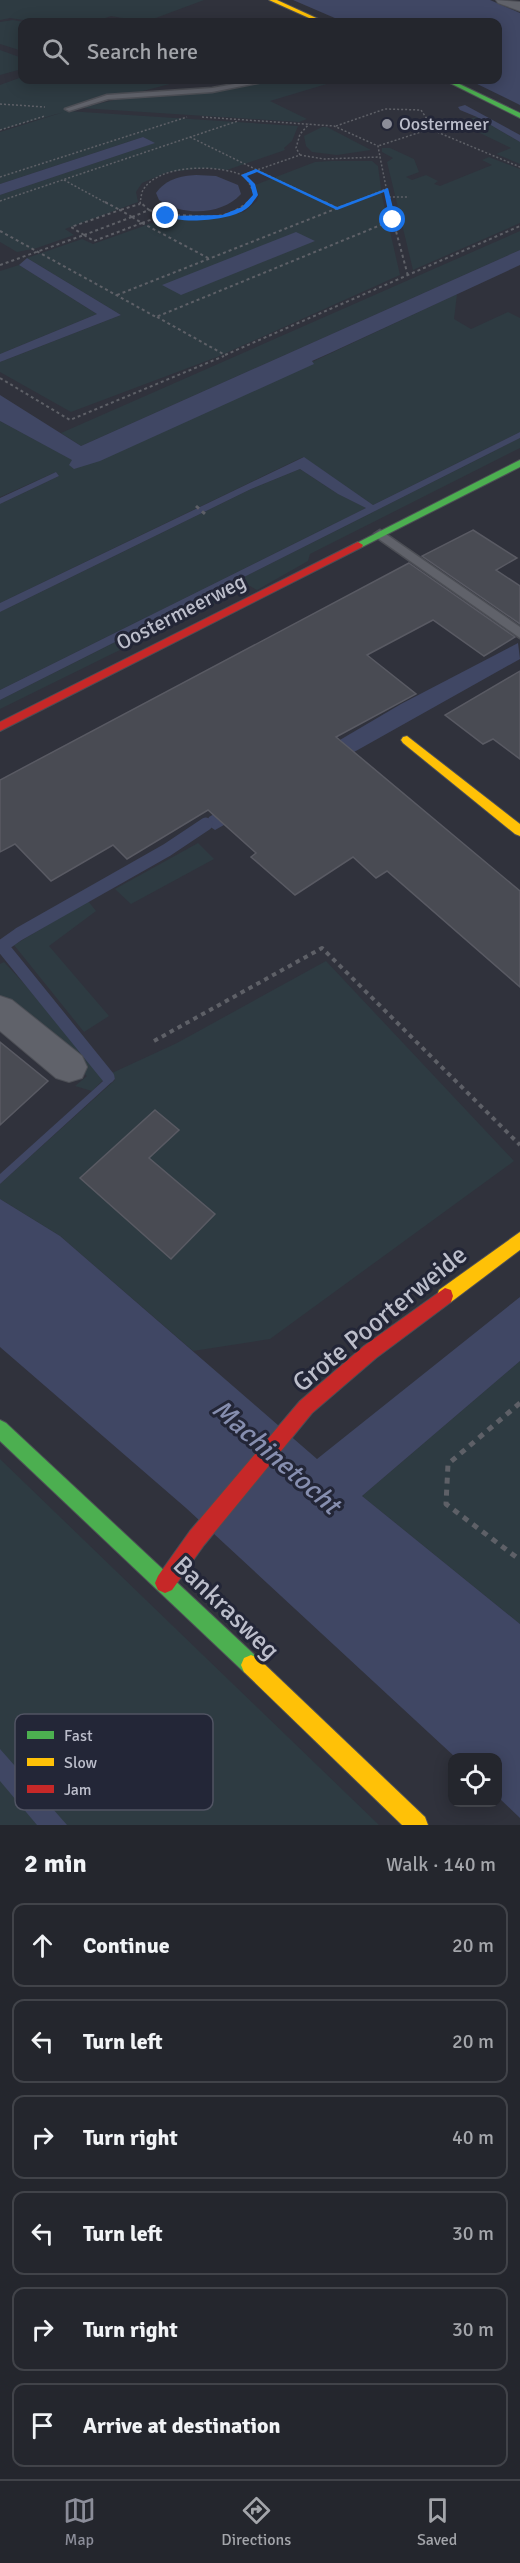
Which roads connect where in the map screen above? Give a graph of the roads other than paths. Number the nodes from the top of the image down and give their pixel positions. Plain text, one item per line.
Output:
1 (272, 0) edge
2 (503, 0) edge
3 (520, 8) edge
4 (313, 18) edge
5 (246, 84) edge
6 (455, 84) edge
7 (69, 109) road end
8 (520, 116) edge
9 (520, 463) edge
10 (380, 534) junction
11 (520, 634) edge
12 (0, 727) edge
13 (407, 740) dead end
14 (520, 831) edge
15 (0, 1010) edge
16 (69, 1067) dead end
17 (520, 1240) edge
18 (0, 1429) edge
19 (165, 1583) junction
20 (417, 1825) edge

1 - 4 street
2 - 3 street
5 - 7 lane
6 - 8 street
9 - 10 street, Oostermeerweg
10 - 11 lane
10 - 12 street, Oostermeerweg
13 - 14 street
15 - 16 street
17 - 19 street, Grote Poorterweide
18 - 19 street, Bankrasweg
19 - 20 street, Bankrasweg

